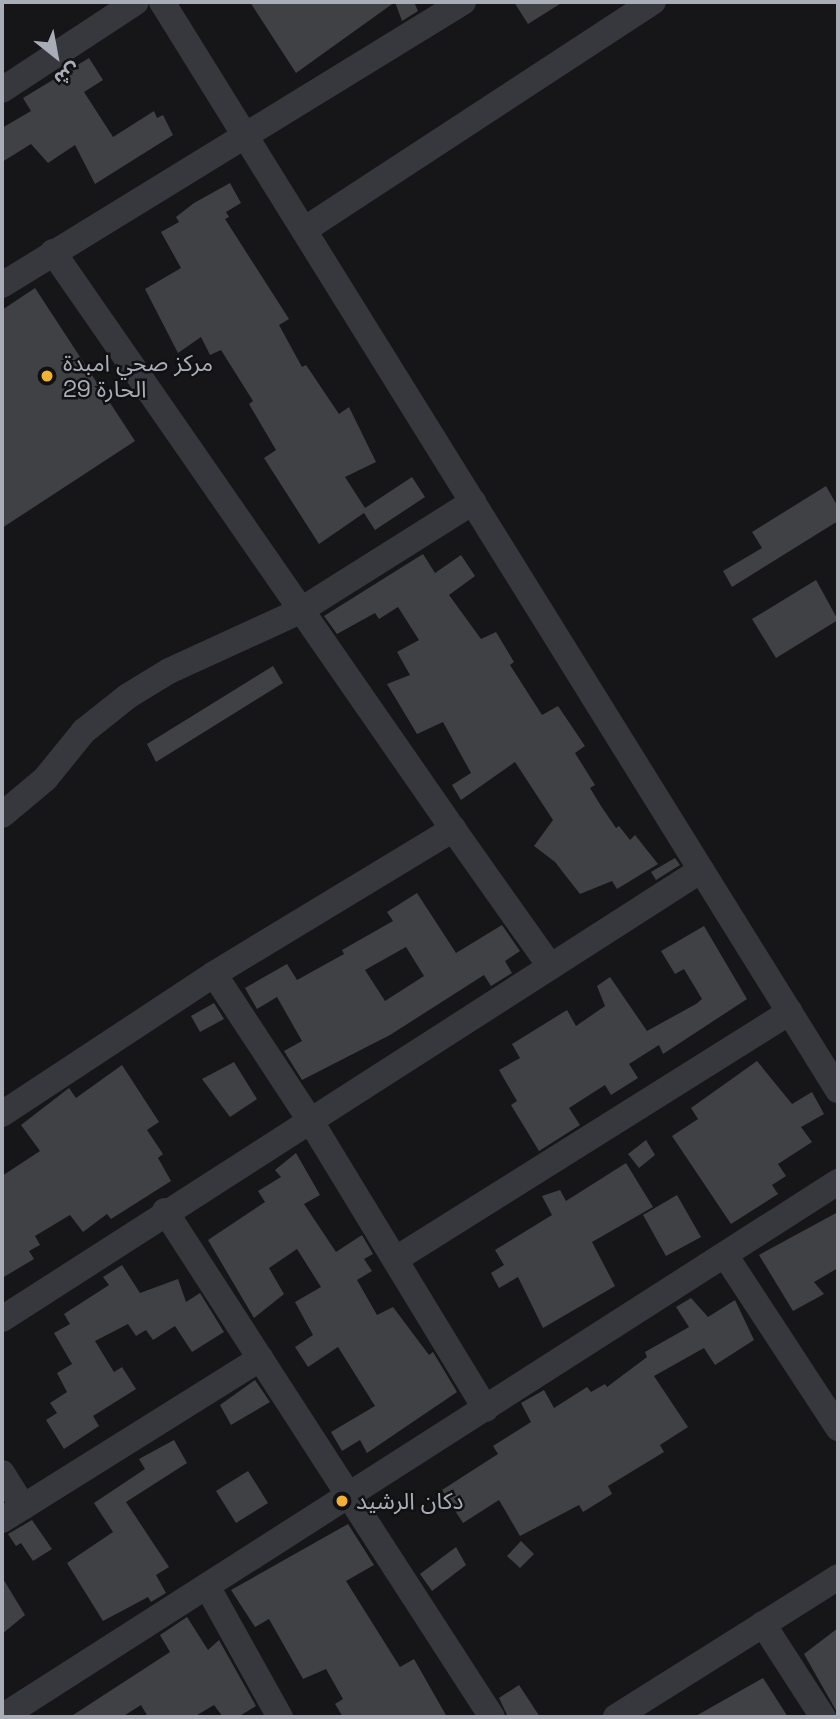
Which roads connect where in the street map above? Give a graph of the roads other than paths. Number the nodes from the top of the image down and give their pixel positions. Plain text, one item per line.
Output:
1 (136, 2) edge
2 (162, 2) edge
3 (463, 2) edge
4 (653, 2) edge
5 (2, 90) edge
6 (244, 135) junction
7 (304, 230) junction
8 (53, 252) junction
9 (2, 285) edge
10 (473, 502) junction
11 (298, 612) junction
12 (2, 815) edge
13 (453, 829) junction
14 (701, 870) junction
15 (550, 966) junction
16 (214, 974) junction
17 (790, 1012) junction
18 (838, 1090) edge
19 (2, 1114) edge
20 (310, 1120) junction
21 (838, 1182) edge
22 (165, 1211) junction
23 (725, 1255) junction
24 (396, 1259) junction
25 (2, 1319) edge
26 (261, 1358) junction
27 (486, 1409) junction
28 (838, 1428) edge
29 (2, 1473) edge
30 (348, 1495) junction
31 (12, 1514) edge
32 (838, 1577) edge
33 (207, 1587) junction
34 (763, 1624) junction
35 (2, 1717) edge
36 (280, 1717) edge
37 (492, 1717) edge
38 (616, 1717) edge
39 (823, 1717) edge

1 - 5 street
2 - 6 street
3 - 6 street
4 - 7 street
6 - 7 street
6 - 8 street
7 - 10 street
8 - 9 street
8 - 11 street
10 - 11 street
10 - 14 street
11 - 12 street
11 - 13 street
13 - 15 street
13 - 16 street
14 - 15 street
14 - 17 street
15 - 20 street
16 - 19 street
16 - 20 street
17 - 18 street
17 - 24 street
20 - 22 street
20 - 24 street
21 - 23 street
22 - 25 street
22 - 26 street
23 - 27 street
23 - 28 street
24 - 27 street
26 - 30 street
26 - 31 street
27 - 30 street
29 - 31 street
30 - 33 street
30 - 37 street
32 - 34 street
33 - 35 street
33 - 36 street
34 - 38 street
34 - 39 street

